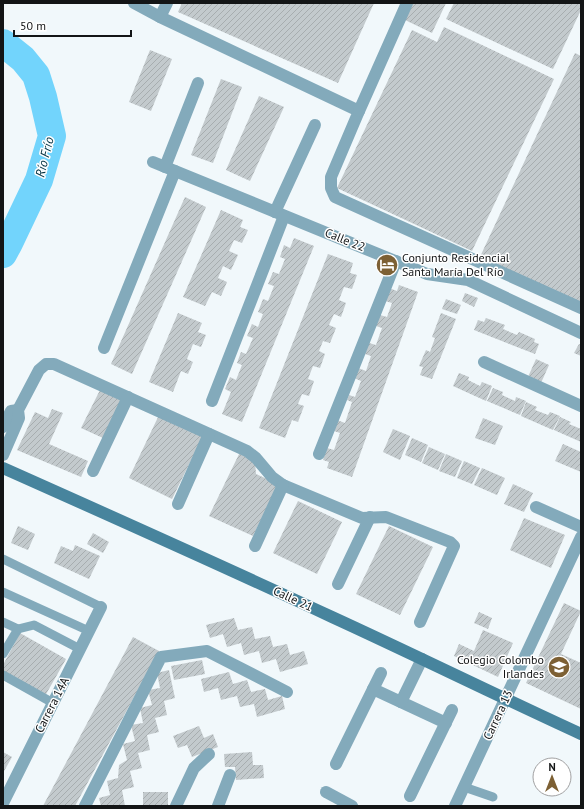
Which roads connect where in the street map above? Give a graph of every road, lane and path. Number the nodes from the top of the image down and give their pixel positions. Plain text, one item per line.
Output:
1 (134, 3) edge
2 (167, 3) edge
3 (407, 3) edge
4 (160, 18) junction
5 (198, 83) dead end
6 (359, 111) junction
7 (315, 125) dead end
8 (152, 162) dead end
9 (170, 169) junction
10 (280, 214) junction
11 (396, 261) junction
12 (581, 308) edge
13 (581, 333) edge
14 (104, 348) dead end
15 (484, 362) dead end
16 (128, 397) junction
17 (212, 400) dead end
18 (581, 406) edge
19 (18, 410) junction
20 (3, 427) edge
21 (209, 434) junction
22 (319, 454) dead end
23 (3, 455) edge
24 (3, 468) edge
25 (93, 471) dead end
26 (283, 485) junction
27 (178, 504) dead end
28 (536, 507) dead end
29 (370, 517) junction
30 (581, 527) edge
31 (581, 537) edge
32 (255, 546) dead end
33 (3, 559) edge
34 (338, 584) dead end
35 (3, 592) edge
36 (101, 607) joint
37 (3, 622) edge
38 (420, 622) dead end
39 (18, 629) junction
40 (89, 631) junction
41 (80, 648) junction
42 (3, 654) edge
43 (422, 659) junction
44 (382, 673) dead end
45 (3, 675) edge
46 (373, 689) junction
47 (287, 692) dead end
48 (505, 699) junction
49 (400, 702) junction
50 (53, 703) junction
51 (452, 710) dead end
52 (446, 722) junction
53 (581, 734) edge
54 (209, 754) dead end
55 (336, 764) dead end
56 (230, 775) dead end
57 (464, 787) junction
58 (326, 792) dead end
59 (410, 796) dead end
60 (494, 797) dead end
61 (3, 803) edge
62 (85, 806) edge
63 (176, 806) edge
64 (218, 806) edge
65 (352, 806) edge
66 (455, 806) edge

1 - 4 street
2 - 4 street
3 - 6 street
4 - 6 street
5 - 9 street
6 - 12 street
7 - 10 street
8 - 9 street, Calle 22
9 - 10 street, Calle 22
9 - 14 street
10 - 11 street, Calle 22
10 - 17 street
11 - 13 street, Calle 22
11 - 22 street
15 - 18 street
16 - 19 street
16 - 21 street
16 - 25 street
19 - 20 street
19 - 23 street
21 - 26 street
21 - 27 street
24 - 43 street, Calle 21
26 - 29 street
26 - 32 street
28 - 30 street
29 - 34 street
29 - 38 street
31 - 48 street, Carrera 13
33 - 36 lane
35 - 40 lane
36 - 40 street, Carrera 14A
37 - 39 lane
39 - 41 lane
39 - 42 lane
40 - 41 street, Carrera 14A
41 - 50 street, Carrera 14A
43 - 48 street, Calle 21
43 - 49 street
44 - 46 street
45 - 50 lane
46 - 49 street
46 - 55 street
47 - 62 street
48 - 53 street, Calle 21
48 - 57 street, Carrera 13
49 - 52 street
50 - 61 street, Carrera 14A
51 - 52 street
52 - 59 street
54 - 63 street
56 - 64 street
57 - 60 lane
57 - 66 street, Carrera 13
58 - 65 street

